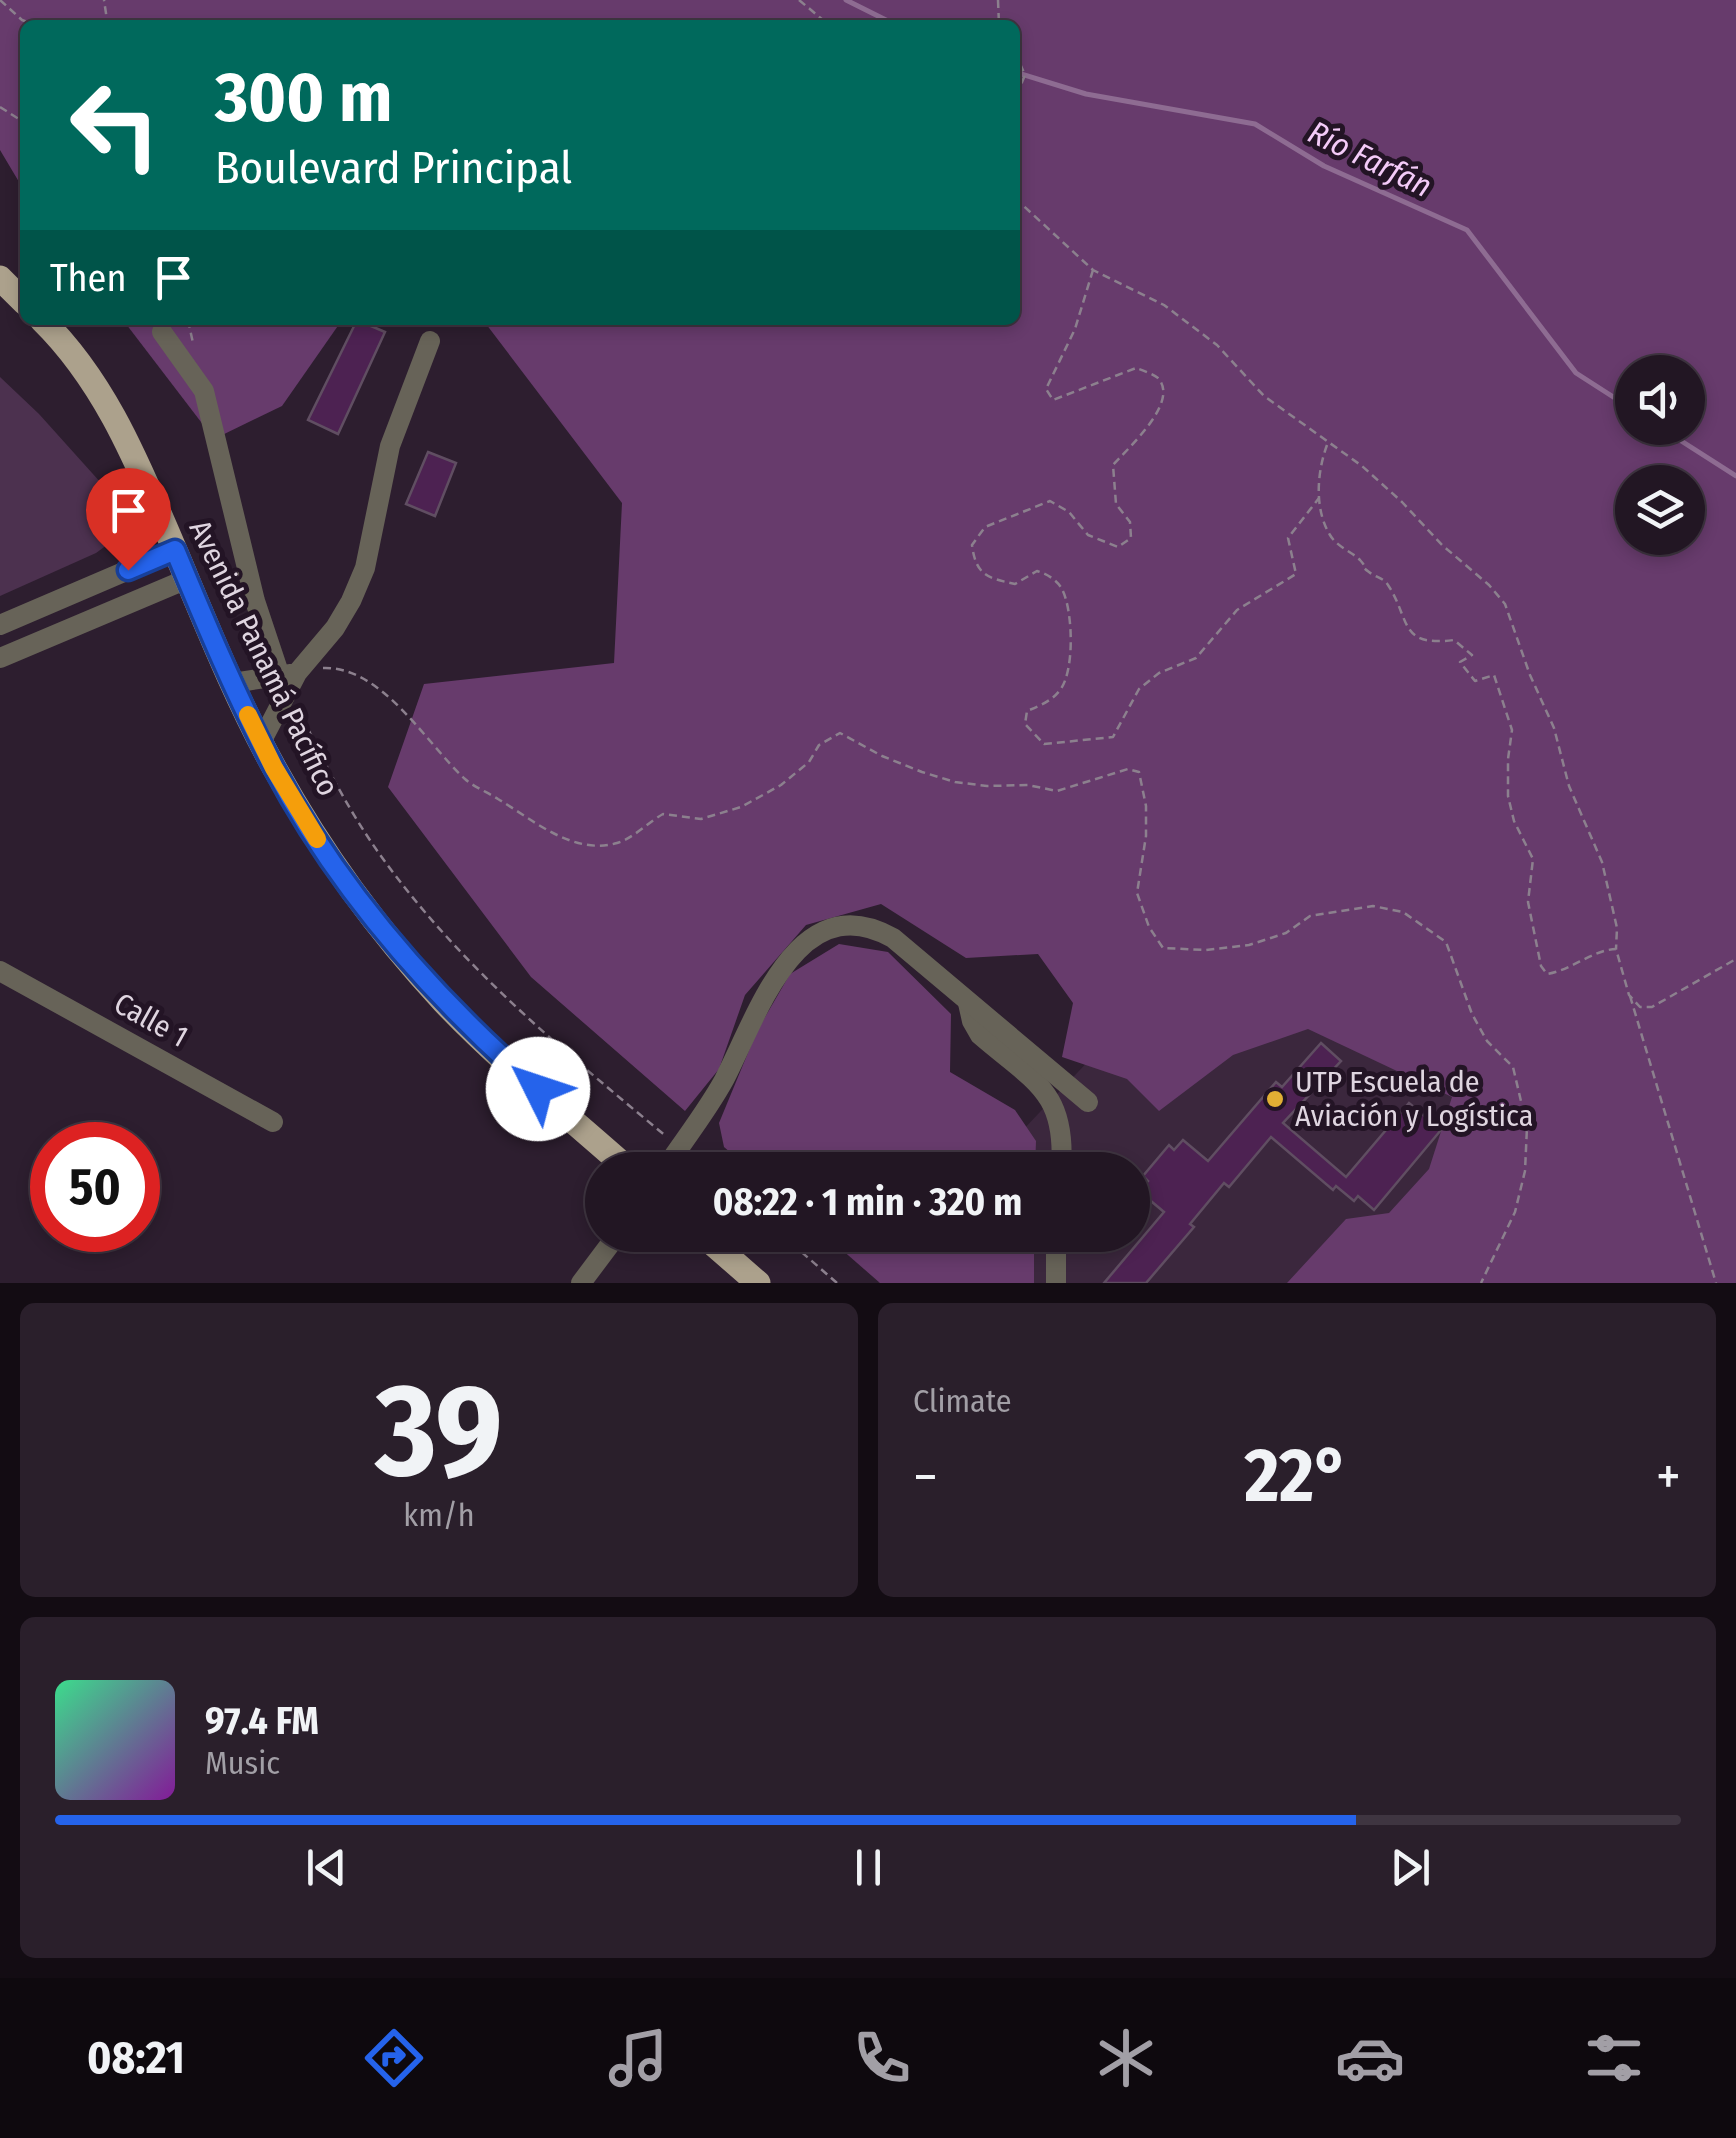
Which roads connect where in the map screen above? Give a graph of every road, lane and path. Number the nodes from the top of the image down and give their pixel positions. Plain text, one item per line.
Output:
1 (0, 0) edge
2 (799, 0) edge
3 (22, 20) edge
4 (823, 20) edge
5 (1020, 64) edge
6 (1020, 87) edge
7 (1020, 203) edge
8 (1093, 270) junction
9 (0, 278) edge
10 (20, 298) edge
11 (46, 325) edge
12 (162, 332) dead end
13 (430, 341) dead end
14 (1328, 443) junction
15 (1319, 498) junction
16 (175, 550) junction
17 (128, 570) junction
18 (187, 579) junction
19 (141, 598) junction
20 (6, 623) edge
21 (25, 647) junction
22 (0, 658) edge
23 (289, 679) junction
24 (233, 683) junction
25 (261, 742) junction
26 (1616, 949) junction
27 (1736, 959) edge
28 (0, 971) edge
29 (1629, 994) junction
30 (967, 1001) junction
31 (1088, 1102) dead end
32 (274, 1122) dead end
33 (680, 1147) junction
34 (609, 1152) edge
35 (677, 1152) edge
36 (686, 1152) edge
37 (1063, 1152) edge
38 (604, 1252) edge
39 (722, 1252) edge
40 (802, 1252) edge
41 (1056, 1252) edge
42 (581, 1283) edge
43 (758, 1283) edge
44 (838, 1283) edge
45 (1056, 1283) edge
46 (1481, 1283) edge
47 (1716, 1283) edge

1 - 3 path
2 - 4 path
5 - 6 path
7 - 8 path
8 - 14 path
8 - 15 path
9 - 10 main road
11 - 16 main road, Avenida Panamá Pacífico
12 - 23 street
13 - 23 street
14 - 15 path
14 - 26 path
15 - 26 path
16 - 17 street
16 - 18 main road, Avenida Panamá Pacífico
17 - 19 street
17 - 20 street
18 - 19 street
18 - 24 main road, Avenida Panamá Pacífico
19 - 21 street
20 - 21 street
21 - 22 street
23 - 24 street
23 - 25 street
23 - 33 path
23 - 46 path
24 - 25 main road, Avenida Panamá Pacífico
25 - 34 main road, Avenida Panamá Pacífico
26 - 29 path
27 - 29 path
28 - 32 street, Calle 1
29 - 47 path
30 - 31 street
30 - 33 street
30 - 37 street
33 - 35 street
33 - 36 path
38 - 42 street
39 - 43 main road
40 - 44 path
41 - 45 street

